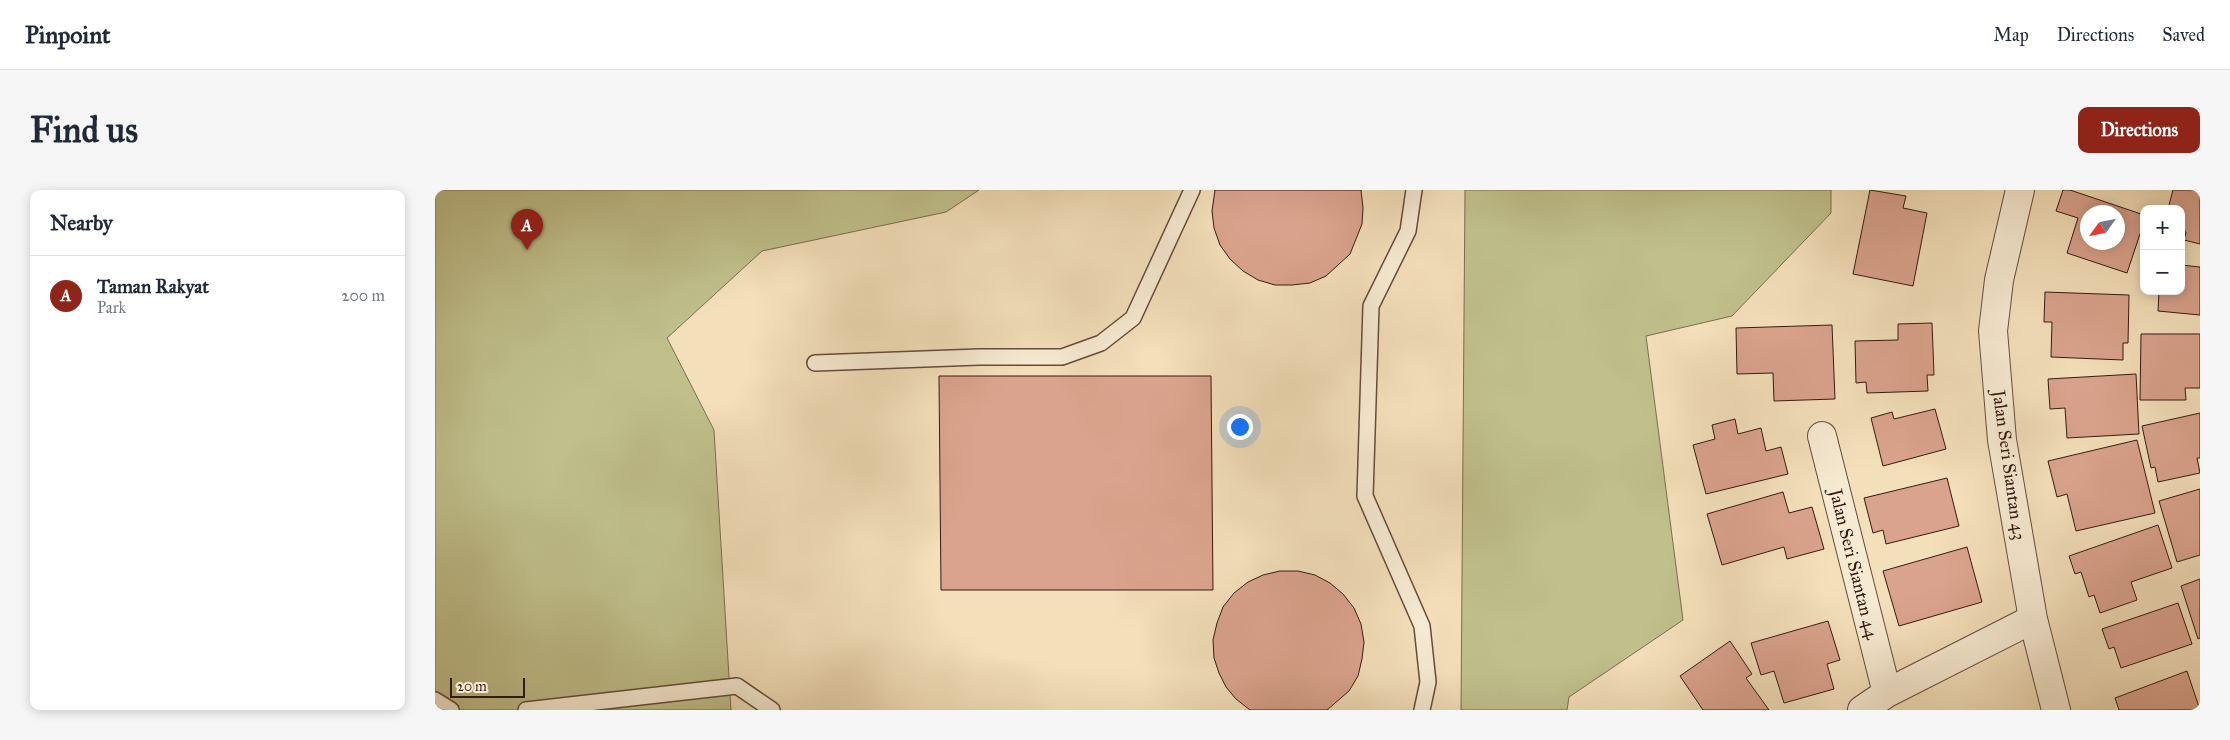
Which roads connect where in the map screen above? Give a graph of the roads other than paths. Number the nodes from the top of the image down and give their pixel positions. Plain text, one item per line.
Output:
1 (1192, 190) edge
2 (1414, 190) edge
3 (2020, 190) edge
4 (815, 363) dead end
5 (1821, 436) dead end
6 (2033, 618) junction
7 (1887, 693) junction
8 (435, 700) edge
9 (451, 710) edge
10 (526, 710) edge
11 (772, 710) edge
12 (1421, 710) edge
13 (1862, 710) edge
14 (2056, 710) edge

1 - 4 lane
2 - 12 lane
3 - 6 street, Jalan Seri Siantan 43
5 - 7 street, Jalan Seri Siantan 44
6 - 7 street
6 - 14 street, Jalan Seri Siantan 43
7 - 13 street
8 - 9 lane
10 - 11 lane

